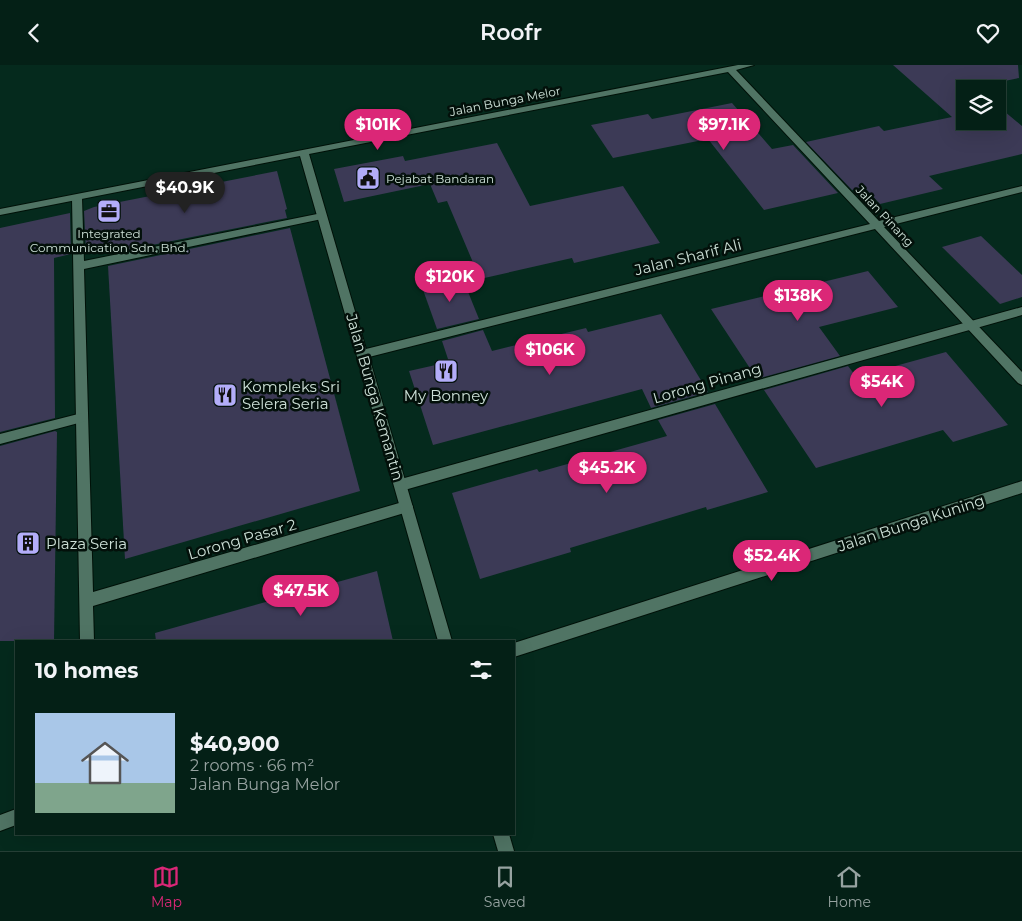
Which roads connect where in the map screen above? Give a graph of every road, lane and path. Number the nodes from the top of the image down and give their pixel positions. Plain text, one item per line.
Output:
1 (750, 65) edge
2 (730, 69) junction
3 (304, 153) junction
4 (1022, 189) edge
5 (77, 197) junction
6 (0, 213) edge
7 (322, 216) junction
8 (877, 226) junction
9 (79, 266) junction
10 (1022, 311) edge
11 (972, 326) junction
12 (362, 354) junction
13 (1022, 380) edge
14 (82, 419) junction
15 (0, 439) edge
16 (401, 485) junction
17 (1022, 487) edge
18 (406, 507) junction
19 (86, 601) junction
20 (87, 640) edge
21 (445, 640) edge
22 (515, 650) edge
23 (15, 817) edge
24 (0, 823) edge
25 (501, 835) edge
26 (506, 851) edge

1 - 2 street, Jalan Bunga Melor
2 - 3 street, Jalan Bunga Melor
2 - 8 street, Jalan Pinang
3 - 5 street, Jalan Bunga Melor
3 - 7 street, Jalan Bunga Kemantin
4 - 8 street, Jalan Sharif Ali
5 - 6 street, Jalan Bunga Melor
5 - 9 street
7 - 9 street
7 - 12 street, Jalan Bunga Kemantin
8 - 11 street, Jalan Pinang
8 - 12 street, Jalan Sharif Ali
9 - 14 street
10 - 11 street, Lorong Pinang
11 - 13 street, Jalan Pinang
11 - 16 street, Lorong Pinang
12 - 16 street, Jalan Bunga Kemantin
14 - 15 street
14 - 19 street
16 - 18 street, Jalan Bunga Kemantin
17 - 22 street, Jalan Bunga Kuning
18 - 19 street, Lorong Pasar 2
18 - 21 street, Jalan Bunga Kemantin
19 - 20 street
23 - 24 street
25 - 26 street

